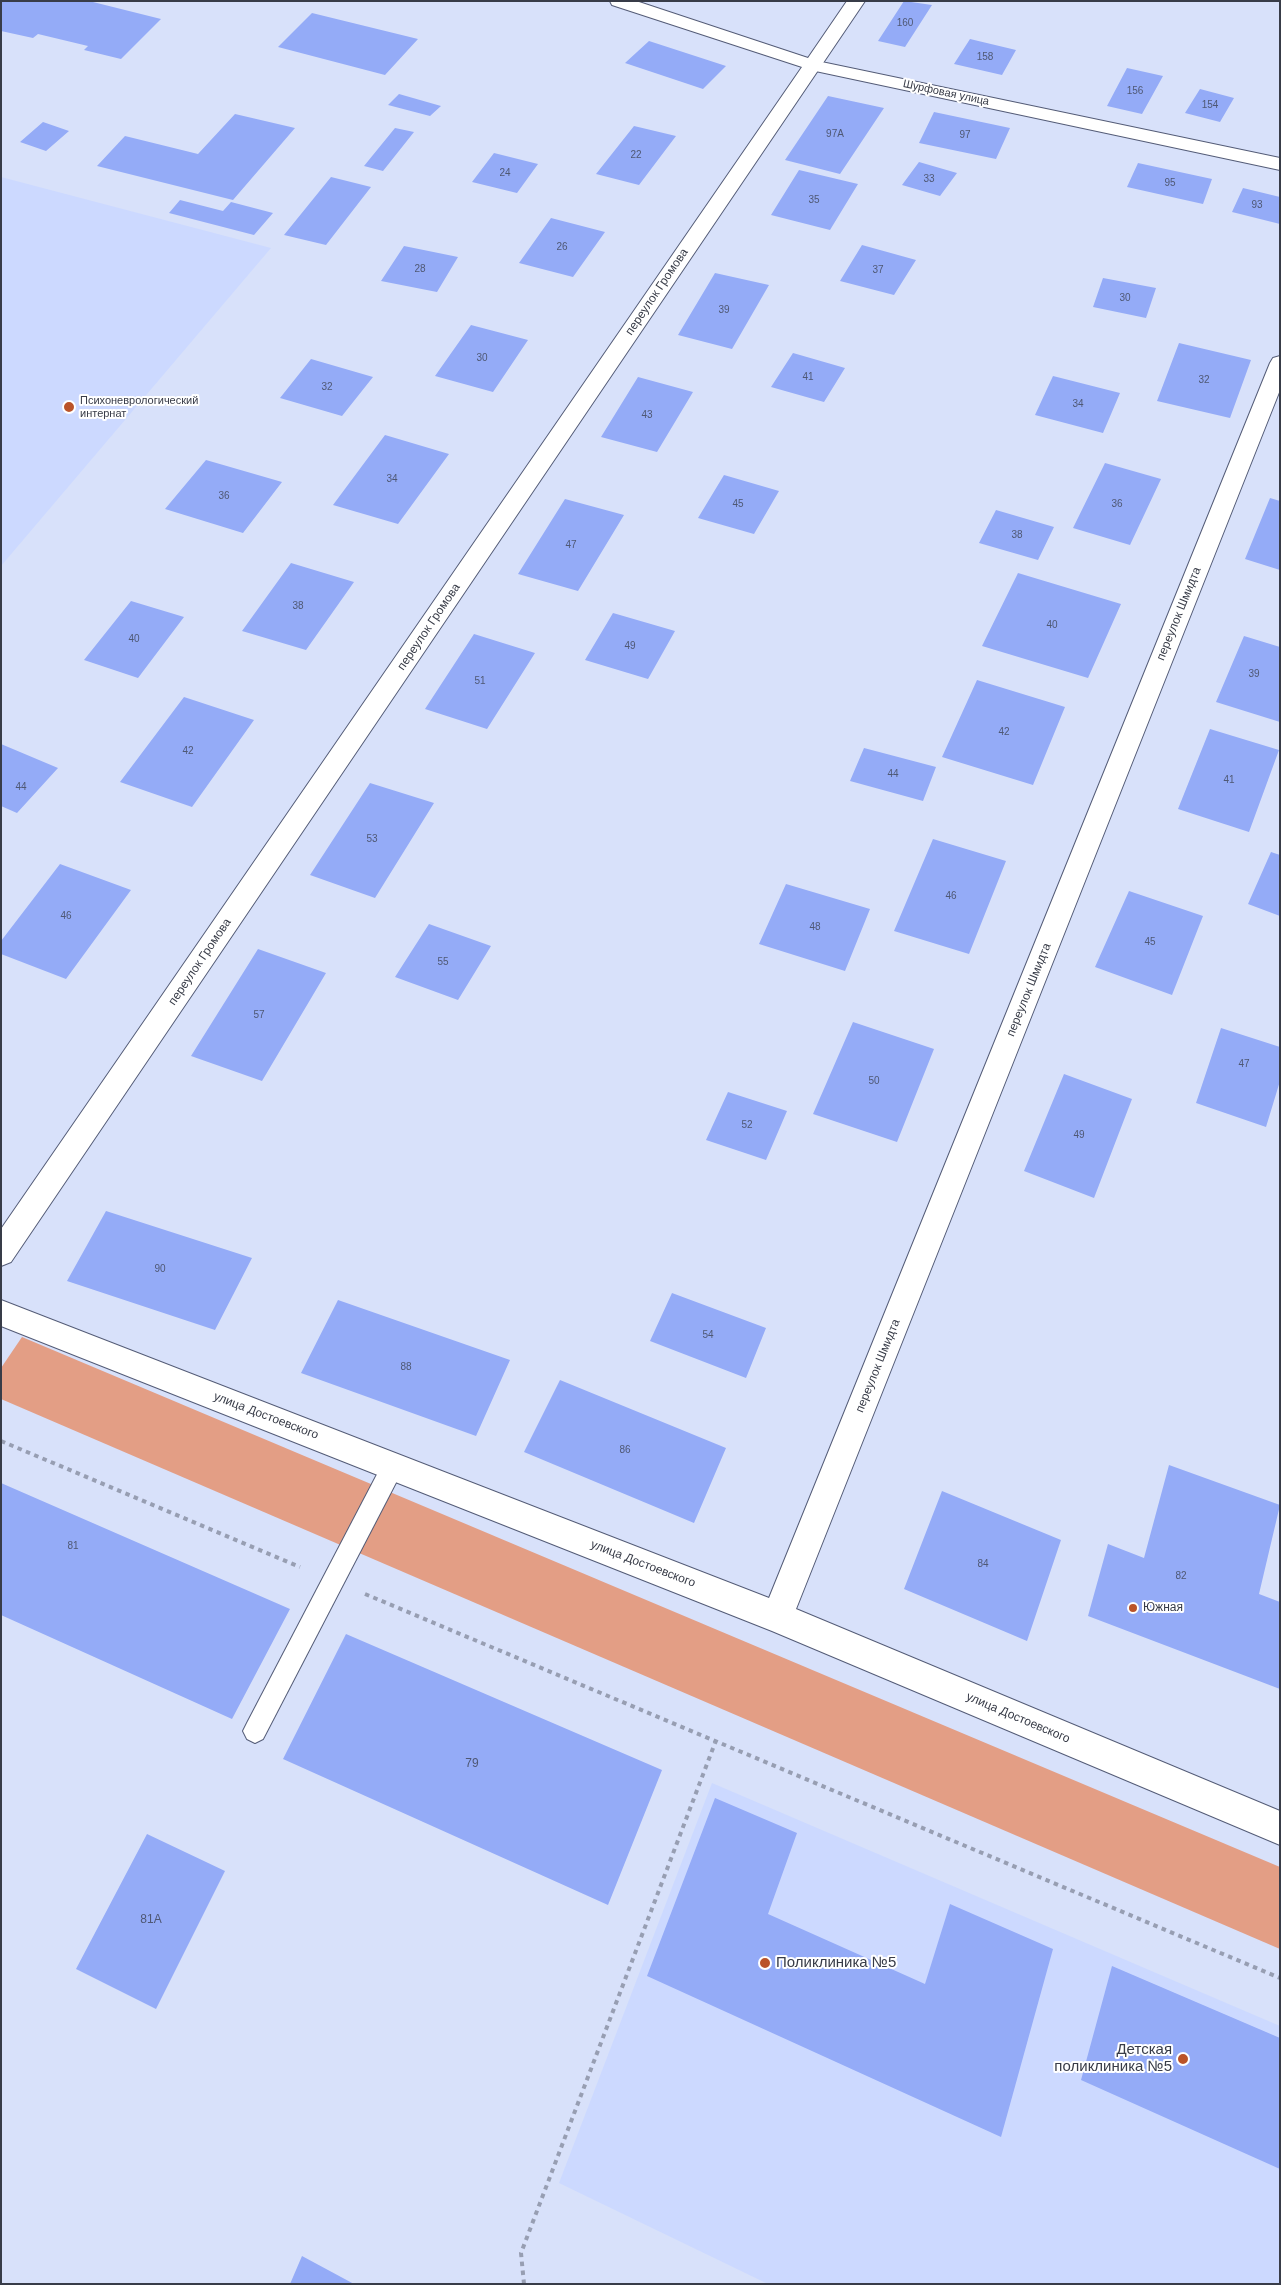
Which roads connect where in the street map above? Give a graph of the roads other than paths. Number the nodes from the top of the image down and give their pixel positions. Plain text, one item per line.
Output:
1 (618, 1) edge
2 (856, 1) edge
3 (812, 65) junction
4 (1280, 164) edge
5 (1280, 363) edge
6 (1, 1253) edge
7 (1, 1313) edge
8 (393, 1466) junction
9 (777, 1617) junction
10 (255, 1731) dead end
11 (1280, 1828) edge

1 - 3 street, Шурфовая улица
2 - 3 street, переулок Громова
3 - 4 street, Шурфовая улица
3 - 6 street, переулок Громова
5 - 9 street, переулок Шмидта
7 - 8 street, улица Достоевского
8 - 9 street, улица Достоевского
8 - 10 lane
9 - 11 street, улица Достоевского

